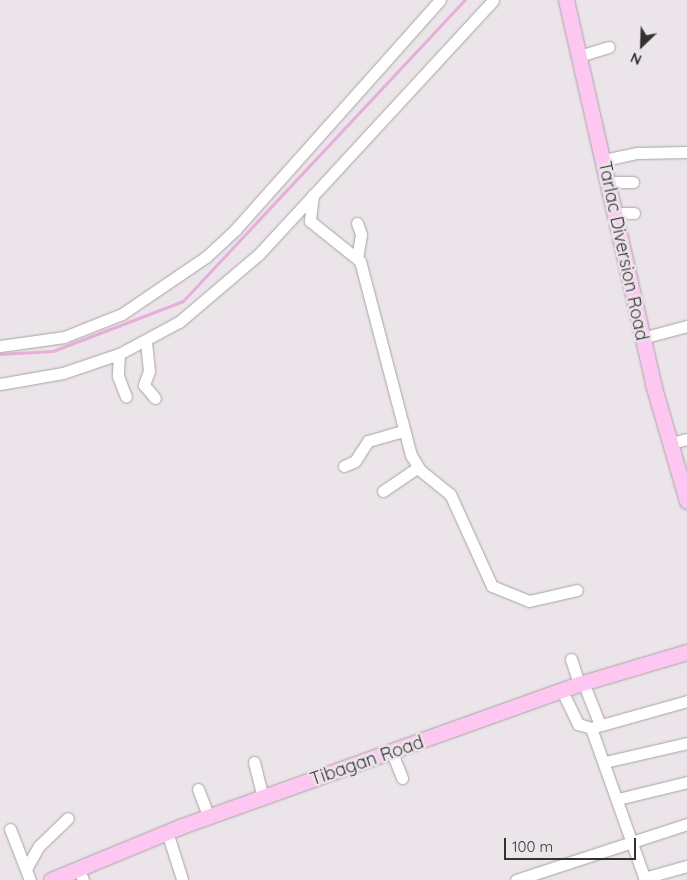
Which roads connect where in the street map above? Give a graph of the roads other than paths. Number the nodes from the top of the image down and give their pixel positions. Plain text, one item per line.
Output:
1 (440, 0) edge
2 (493, 0) edge
3 (566, 0) edge
4 (609, 47) dead end
5 (579, 56) junction
6 (687, 152) edge
7 (604, 160) junction
8 (608, 182) junction
9 (633, 182) dead end
10 (313, 193) junction
11 (614, 213) junction
12 (634, 213) dead end
13 (357, 223) dead end
14 (357, 258) junction
15 (687, 326) edge
16 (642, 338) junction
17 (146, 342) junction
18 (0, 346) edge
19 (120, 354) junction
20 (0, 384) edge
21 (126, 397) dead end
22 (155, 398) dead end
23 (402, 431) junction
24 (687, 439) edge
25 (671, 443) junction
26 (344, 466) dead end
27 (417, 468) junction
28 (383, 491) dead end
29 (687, 501) edge
30 (577, 590) dead end
31 (687, 652) edge
32 (570, 659) dead end
33 (583, 687) junction
34 (565, 697) junction
35 (687, 701) edge
36 (596, 727) junction
37 (687, 743) edge
38 (392, 753) junction
39 (254, 762) dead end
40 (605, 762) junction
41 (402, 778) dead end
42 (687, 782) edge
43 (198, 790) dead end
44 (263, 798) junction
45 (618, 799) junction
46 (210, 817) junction
47 (68, 818) dead end
48 (687, 824) edge
49 (10, 829) dead end
50 (167, 832) junction
51 (631, 839) junction
52 (687, 866) edge
53 (28, 874) edge
54 (81, 875) edge
55 (55, 879) edge
56 (182, 879) dead end
57 (644, 879) edge
58 (516, 880) edge

1 - 18 street
2 - 10 street
3 - 5 main road, Tarlac Diversion Road
4 - 5 street
5 - 7 main road, Tarlac Diversion Road
6 - 7 street
7 - 8 main road, Tarlac Diversion Road
8 - 9 street
8 - 11 main road, Tarlac Diversion Road
10 - 14 street
10 - 17 street
11 - 12 street
11 - 16 main road, Tarlac Diversion Road
13 - 14 street
14 - 23 street
15 - 16 street
16 - 25 main road, Tarlac Diversion Road
17 - 19 street
17 - 22 street
19 - 20 street
19 - 21 street
23 - 26 street
23 - 27 street
24 - 25 street
25 - 29 main road, Tarlac Diversion Road
27 - 28 street
27 - 30 street
31 - 33 main road, Tibagan Road
32 - 33 street
33 - 34 main road, Tibagan Road
33 - 36 street
34 - 36 street
34 - 38 main road, Tibagan Road
35 - 36 street
36 - 40 street
37 - 40 street
38 - 41 street
38 - 44 main road, Tibagan Road
39 - 44 street
40 - 45 street
42 - 45 street
43 - 46 street
44 - 46 main road, Tibagan Road
45 - 51 street
46 - 50 main road, Tibagan Road
47 - 53 street
48 - 51 street
49 - 53 street
50 - 54 main road, Tibagan Road
50 - 56 street
51 - 57 street
51 - 58 street
52 - 57 street
54 - 55 main road, Tibagan Road

